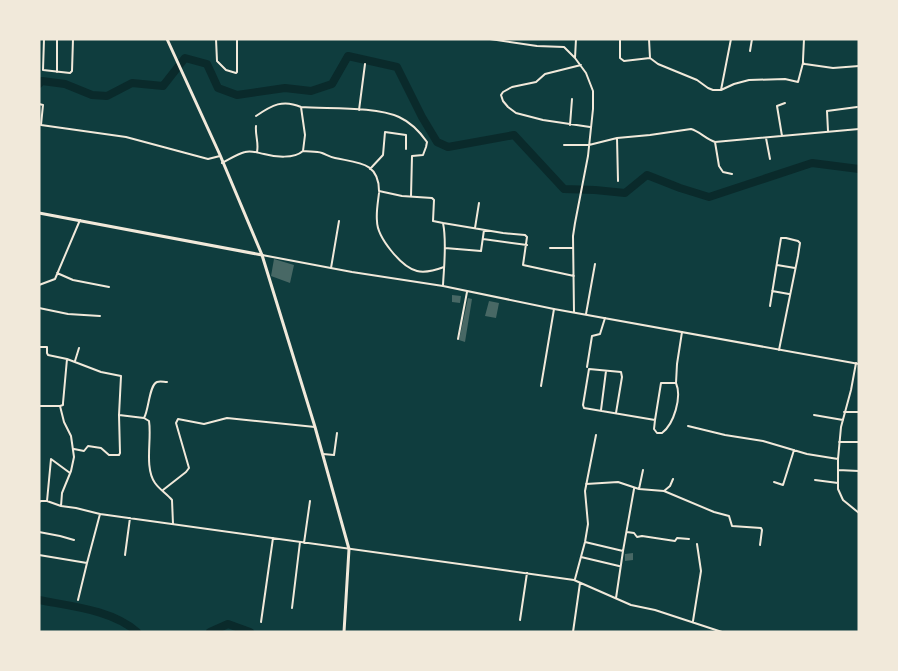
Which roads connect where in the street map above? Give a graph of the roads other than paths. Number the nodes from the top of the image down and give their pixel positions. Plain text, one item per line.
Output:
1 (44, 39) edge
2 (57, 39) edge
3 (73, 39) edge
4 (167, 39) edge
5 (216, 39) edge
6 (237, 39) edge
7 (490, 39) edge
8 (576, 39) edge
9 (620, 39) edge
10 (649, 39) edge
11 (731, 39) edge
12 (752, 39) edge
13 (804, 39) edge
14 (750, 51) dead end
15 (576, 58) junction
16 (650, 58) junction
17 (803, 63) junction
18 (364, 64) dead end
19 (581, 65) junction
20 (859, 66) edge
21 (57, 72) junction
22 (721, 90) junction
23 (572, 99) dead end
24 (39, 104) edge
25 (785, 104) dead end
26 (301, 107) junction
27 (857, 107) dead end
28 (359, 110) junction
29 (256, 116) dead end
30 (570, 125) junction
31 (256, 126) dead end
32 (591, 128) junction
33 (859, 129) edge
34 (828, 132) junction
35 (782, 136) junction
36 (617, 138) junction
37 (765, 138) junction
38 (715, 142) junction
39 (564, 144) dead end
40 (589, 145) junction
41 (406, 149) dead end
42 (303, 151) junction
43 (257, 152) junction
44 (220, 156) junction
45 (770, 159) dead end
46 (222, 163) junction
47 (370, 169) junction
48 (732, 174) dead end
49 (618, 181) dead end
50 (379, 191) junction
51 (411, 196) junction
52 (479, 204) dead end
53 (39, 213) edge
54 (80, 220) junction
55 (339, 221) dead end
56 (443, 223) junction
57 (475, 228) junction
58 (484, 230) junction
59 (483, 239) junction
60 (527, 245) junction
61 (445, 248) junction
62 (550, 248) dead end
63 (573, 248) junction
64 (262, 255) junction
65 (595, 264) dead end
66 (777, 265) junction
67 (444, 267) junction
68 (331, 268) junction
69 (795, 268) junction
70 (57, 273) junction
71 (574, 276) junction
72 (39, 285) edge
73 (443, 286) junction
74 (109, 287) dead end
75 (772, 291) junction
76 (467, 292) junction
77 (789, 294) junction
78 (770, 306) dead end
79 (39, 308) edge
80 (554, 309) junction
81 (574, 312) junction
82 (586, 314) junction
83 (100, 316) dead end
84 (605, 318) junction
85 (682, 332) junction
86 (458, 339) dead end
87 (39, 347) edge
88 (79, 348) dead end
89 (779, 350) junction
90 (67, 359) junction
91 (75, 362) junction
92 (857, 364) edge
93 (587, 367) dead end
94 (606, 371) junction
95 (167, 382) dead end
96 (676, 383) junction
97 (541, 386) dead end
98 (39, 406) edge
99 (60, 406) junction
100 (601, 410) junction
101 (844, 412) junction
102 (859, 412) edge
103 (616, 413) junction
104 (119, 415) junction
105 (814, 415) dead end
106 (144, 418) junction
107 (655, 420) junction
108 (843, 420) junction
109 (688, 426) dead end
110 (315, 428) junction
111 (337, 433) dead end
112 (596, 435) dead end
113 (839, 442) junction
114 (859, 442) edge
115 (74, 449) junction
116 (794, 450) junction
117 (323, 454) junction
118 (838, 459) junction
119 (838, 470) junction
120 (643, 471) dead end
121 (859, 471) edge
122 (70, 472) junction
123 (673, 479) dead end
124 (815, 480) dead end
125 (774, 482) dead end
126 (586, 483) junction
127 (838, 483) junction
128 (634, 488) junction
129 (639, 489) junction
130 (162, 490) junction
131 (664, 490) junction
132 (47, 501) junction
133 (310, 501) dead end
134 (39, 502) edge
135 (61, 506) junction
136 (859, 513) edge
137 (100, 514) junction
138 (130, 518) junction
139 (173, 524) junction
140 (39, 532) edge
141 (626, 532) junction
142 (273, 538) junction
143 (689, 539) dead end
144 (74, 540) dead end
145 (302, 542) junction
146 (585, 542) junction
147 (697, 544) dead end
148 (760, 545) dead end
149 (349, 549) junction
150 (623, 551) junction
151 (39, 555) edge
152 (125, 555) dead end
153 (581, 557) junction
154 (87, 562) junction
155 (620, 566) junction
156 (527, 573) junction
157 (574, 580) junction
158 (580, 583) junction
159 (616, 598) junction
160 (78, 600) dead end
161 (292, 608) dead end
162 (520, 621) dead end
163 (693, 621) junction
164 (261, 622) dead end
165 (344, 632) edge
166 (573, 632) edge
167 (722, 632) edge

1 - 21 street
2 - 21 street
3 - 21 street
4 - 44 main road
5 - 6 street
7 - 15 street
8 - 15 street
9 - 16 street
10 - 16 street
11 - 22 street
12 - 14 street
13 - 17 street
15 - 19 street
16 - 22 street
17 - 20 street
17 - 22 street
18 - 28 street
19 - 30 street
19 - 32 street
23 - 30 street
24 - 44 street
25 - 35 street
26 - 28 street
26 - 29 street
26 - 42 street
27 - 34 street
28 - 51 street
30 - 32 street
31 - 43 street
32 - 40 street
33 - 34 street
34 - 35 street
35 - 37 street
36 - 38 street
36 - 40 street
36 - 49 street
37 - 38 street
37 - 45 street
38 - 48 street
39 - 40 street
40 - 63 street
41 - 47 street
42 - 43 street
42 - 47 street
43 - 46 street
44 - 46 main road
46 - 64 main road
47 - 50 street
50 - 51 street
50 - 67 street
51 - 56 street
52 - 57 street
53 - 54 main road
54 - 64 main road
54 - 70 street
55 - 68 street
56 - 57 street
56 - 61 street
57 - 58 street
58 - 59 street
58 - 60 street
59 - 60 street
59 - 61 street
60 - 71 street
61 - 67 street
62 - 63 street
63 - 71 street
64 - 68 street
64 - 110 main road
65 - 82 street
66 - 69 street
66 - 69 street
66 - 75 street
67 - 73 street
68 - 73 street
69 - 77 street
70 - 72 street
70 - 74 street
71 - 81 street
73 - 76 street
75 - 77 street
75 - 78 street
76 - 80 street
76 - 86 street
77 - 89 street
79 - 83 street
80 - 81 street
80 - 97 street
81 - 82 street
82 - 84 street
84 - 85 street
84 - 93 street
85 - 89 street
85 - 96 street
87 - 90 street
88 - 91 street
89 - 92 street
90 - 91 street
90 - 99 street
91 - 104 street
92 - 101 street
94 - 100 street
94 - 100 street
94 - 103 street
95 - 106 street
96 - 107 street
96 - 107 street
98 - 99 street
99 - 115 street
100 - 103 street
101 - 102 street
101 - 108 street
103 - 107 street
104 - 106 street
104 - 115 street
105 - 108 street
106 - 130 street
108 - 113 street
109 - 116 street
110 - 117 main road
110 - 130 street
111 - 117 street
112 - 126 street
113 - 114 street
113 - 118 street
115 - 122 street
116 - 118 street
116 - 125 street
117 - 149 main road
118 - 119 street
119 - 121 street
119 - 127 street
120 - 129 street
122 - 132 street
122 - 135 street
123 - 131 street
124 - 127 street
126 - 128 street
126 - 146 street
127 - 136 street
128 - 129 street
128 - 141 street
129 - 131 street
130 - 139 street
131 - 148 street
132 - 134 street
132 - 135 street
133 - 145 street
135 - 137 street
137 - 138 street
137 - 154 street
138 - 139 street
138 - 152 street
139 - 142 street
140 - 144 street
141 - 143 street
141 - 150 street
142 - 145 street
142 - 164 street
145 - 149 street
145 - 161 street
146 - 150 street
146 - 153 street
147 - 163 street
149 - 156 street
149 - 165 main road
150 - 155 street
151 - 154 street
153 - 155 street
153 - 157 street
154 - 160 street
155 - 159 street
156 - 157 street
156 - 162 street
157 - 158 street
158 - 159 street
158 - 166 street
159 - 163 street
163 - 167 street

